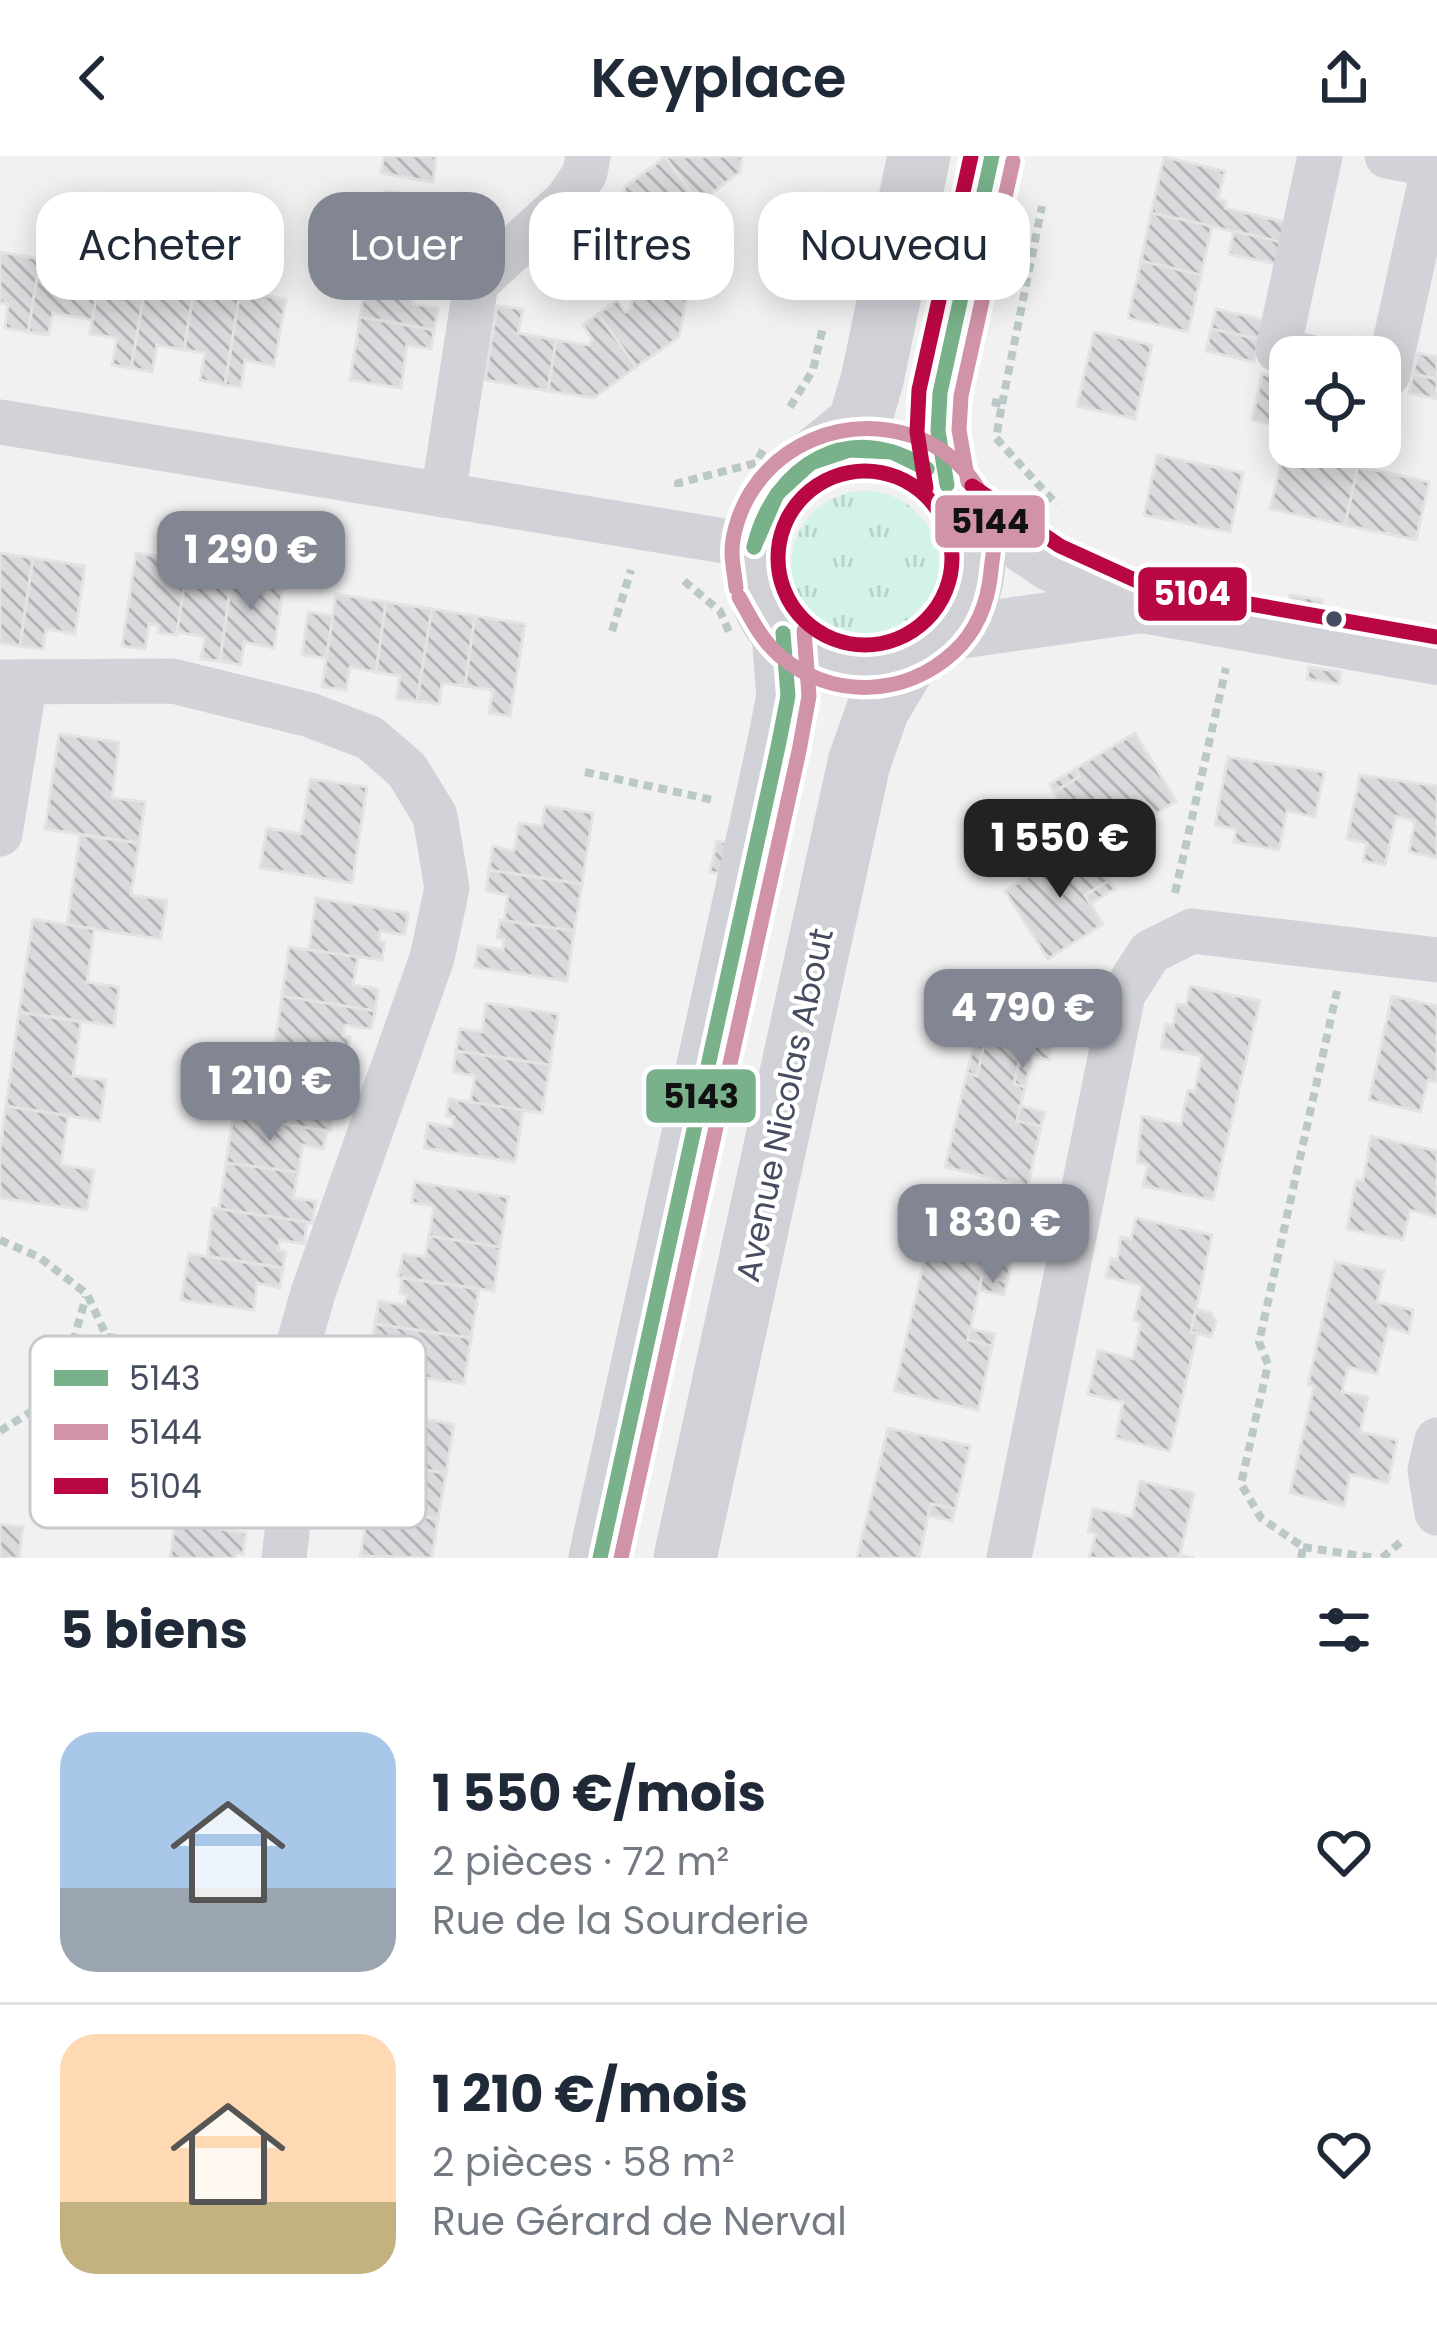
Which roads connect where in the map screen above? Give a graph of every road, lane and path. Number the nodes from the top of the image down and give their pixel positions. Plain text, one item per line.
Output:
1 (588, 156) edge
2 (919, 156) edge
3 (992, 156) edge
4 (1320, 156) edge
5 (1387, 156) edge
6 (1436, 163) edge
7 (1042, 201) dead end
8 (1281, 336) edge
9 (1397, 336) edge
10 (813, 370) dead end
11 (1002, 404) dead end
12 (0, 422) edge
13 (788, 442) junction
14 (678, 484) dead end
15 (954, 494) junction
16 (443, 495) junction
17 (754, 545) junction
18 (633, 562) dead end
19 (1142, 606) junction
20 (612, 632) dead end
21 (783, 633) junction
22 (925, 647) junction
23 (1437, 658) edge
24 (1226, 667) dead end
25 (12, 682) edge
26 (585, 772) dead end
27 (730, 803) dead end
28 (0, 834) edge
29 (1175, 939) junction
30 (1347, 949) junction
31 (1437, 960) edge
32 (0, 1240) edge
33 (87, 1294) junction
34 (75, 1336) edge
35 (107, 1336) edge
36 (301, 1336) edge
37 (30, 1412) edge
38 (0, 1431) edge
39 (1437, 1440) edge
40 (1437, 1513) edge
41 (285, 1528) edge
42 (1302, 1552) edge
43 (284, 1558) edge
44 (600, 1558) edge
45 (685, 1558) edge
46 (1009, 1558) edge
47 (1376, 1558) edge

1 - 16 street
2 - 13 main road
3 - 15 main road, Avenue Nicolas About
4 - 8 street
5 - 6 street
6 - 9 street
7 - 11 path
10 - 13 path
12 - 16 street
13 - 14 path
13 - 15 main road
13 - 17 main road
15 - 19 street
15 - 22 main road, Avenue Nicolas About
16 - 17 street
17 - 21 main road
18 - 20 path
19 - 22 street
19 - 23 street
21 - 22 main road
21 - 44 main road
22 - 45 main road, Avenue Nicolas About
24 - 29 path
25 - 28 street
25 - 36 street
26 - 27 path
29 - 30 street
29 - 46 street
30 - 31 street
30 - 42 path
32 - 33 path
33 - 34 path
33 - 35 path
37 - 38 path
39 - 40 street
41 - 43 street
42 - 47 path

